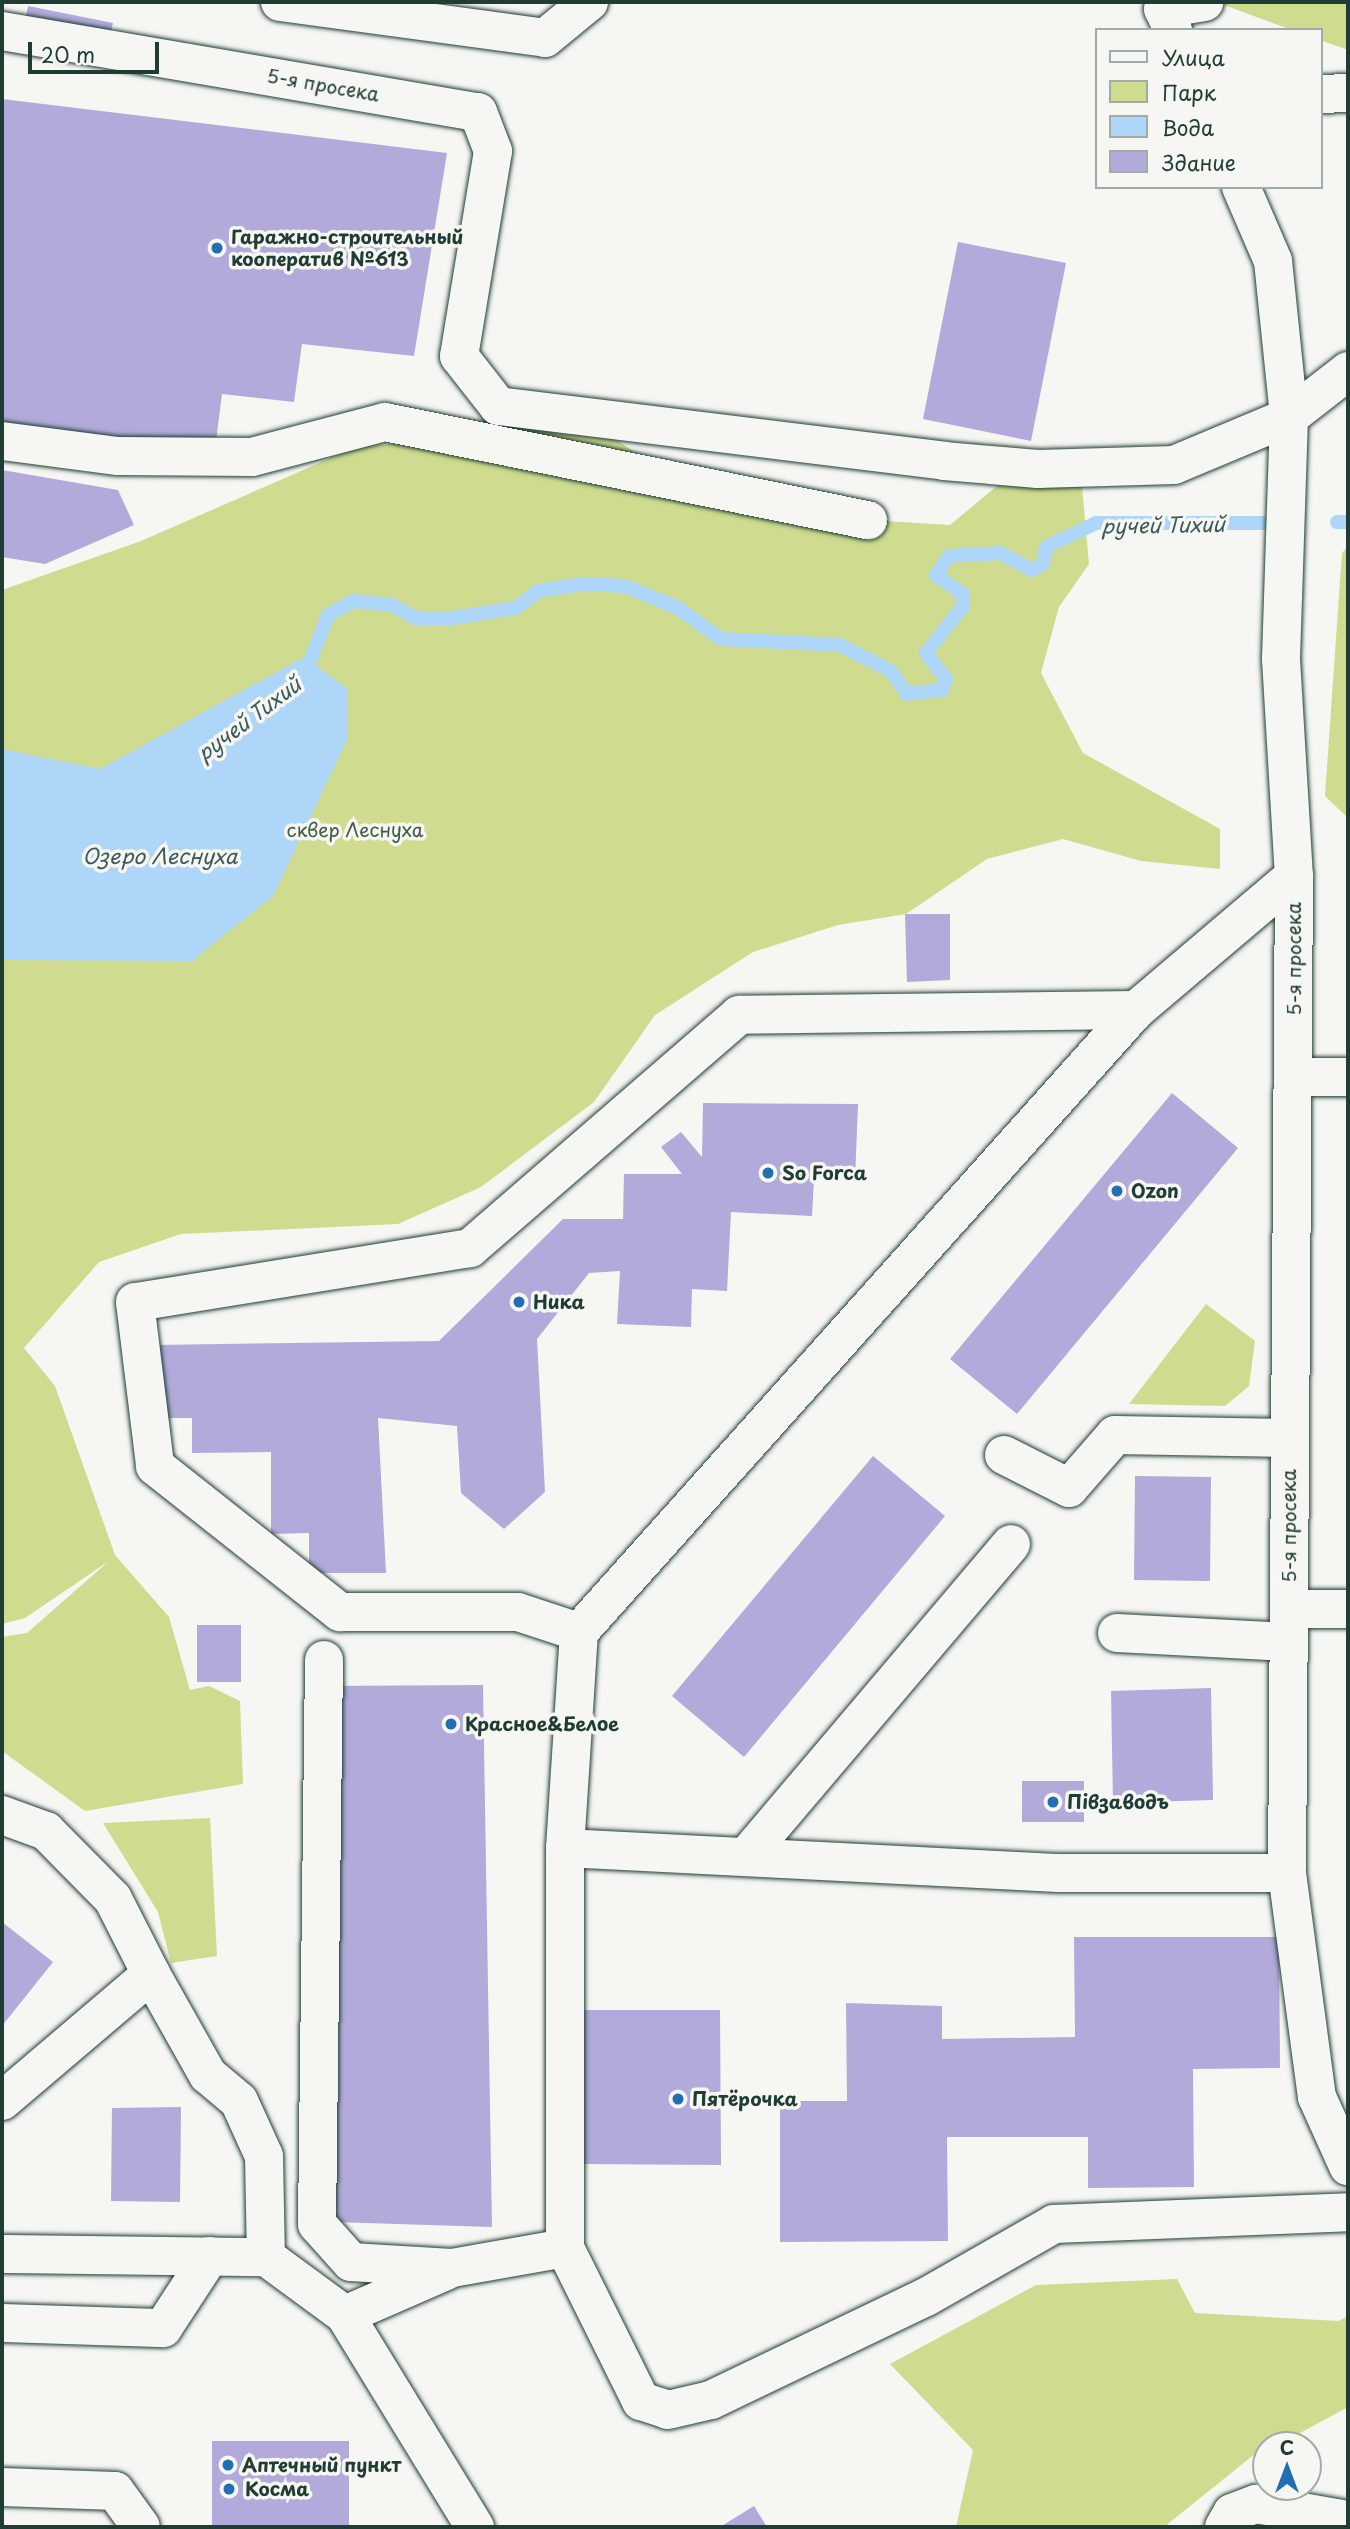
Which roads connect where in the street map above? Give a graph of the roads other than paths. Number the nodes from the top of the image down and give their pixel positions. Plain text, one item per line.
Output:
1 (280, 2) edge
2 (589, 2) edge
3 (1204, 2) edge
4 (1171, 28) edge
5 (2, 31) edge
6 (1348, 93) edge
7 (1322, 94) edge
8 (1242, 189) edge
9 (1348, 371) edge
10 (1289, 417) junction
11 (2, 441) edge
12 (868, 520) dead end
13 (1294, 876) junction
14 (1136, 1010) junction
15 (1294, 1077) junction
16 (1348, 1077) edge
17 (1289, 1438) junction
18 (1004, 1455) dead end
19 (1011, 1544) dead end
20 (1348, 1609) edge
21 (1288, 1625) junction
22 (579, 1632) junction
23 (1117, 1633) dead end
24 (324, 1660) dead end
25 (2, 1815) edge
26 (565, 1848) junction
27 (749, 1853) junction
28 (1287, 1873) junction
29 (151, 1974) junction
30 (2, 2101) edge
31 (1348, 2166) edge
32 (1348, 2212) edge
33 (565, 2248) junction
34 (2, 2254) edge
35 (210, 2256) junction
36 (266, 2257) junction
37 (452, 2268) junction
38 (345, 2315) junction
39 (2, 2323) edge
40 (2, 2487) edge
41 (1348, 2520) edge
42 (141, 2527) edge
43 (475, 2527) edge
44 (1224, 2527) edge

1 - 2 street
3 - 4 street
5 - 10 street, 5-я просека
6 - 7 street
8 - 10 street, 5-я просека
9 - 10 street
10 - 13 street, 5-я просека
11 - 12 street
13 - 14 street
13 - 15 street, 5-я просека
14 - 22 street
14 - 22 street
15 - 16 street
15 - 17 street, 5-я просека
17 - 18 street
17 - 21 street, 5-я просека
19 - 27 street
20 - 21 street
21 - 23 street
21 - 28 street, 5-я просека
22 - 26 street
24 - 37 street
25 - 29 street
26 - 27 street
26 - 33 street
27 - 28 street
28 - 31 street, 5-я просека
29 - 30 street
29 - 36 street
32 - 33 street
33 - 37 street
34 - 35 street
35 - 36 street
35 - 39 street
36 - 38 street
37 - 38 street
38 - 43 street
40 - 42 street
41 - 44 street

